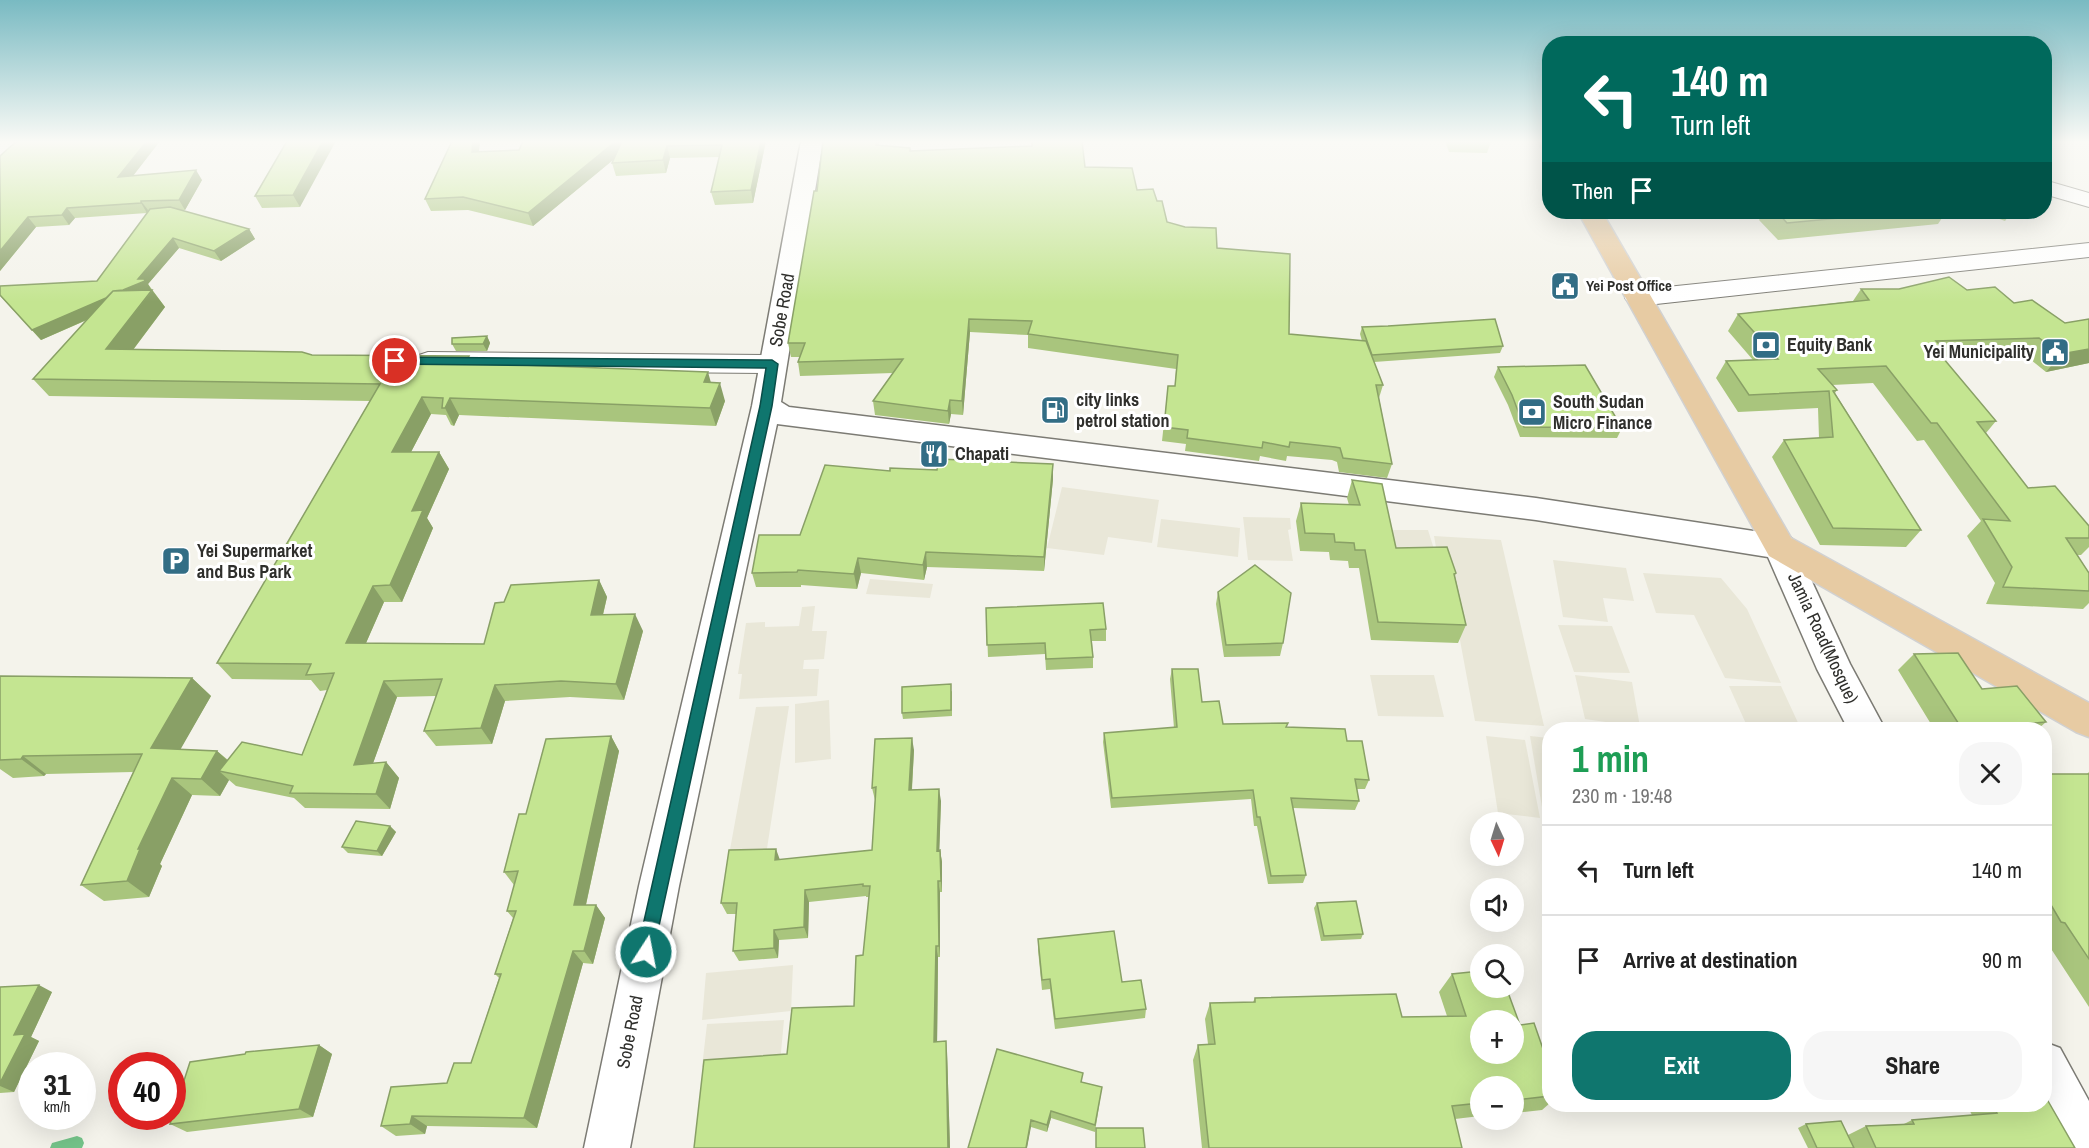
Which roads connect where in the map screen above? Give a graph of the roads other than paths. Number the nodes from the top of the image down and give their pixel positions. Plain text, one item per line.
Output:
1 (802, 195) edge
2 (2070, 195) edge
3 (2089, 200) edge
4 (1594, 219) edge
5 (2089, 250) edge
6 (1638, 298) junction
7 (406, 361) edge
8 (772, 364) junction
9 (766, 406) junction
10 (1780, 547) junction
11 (2089, 721) edge
12 (1863, 722) edge
13 (2052, 1079) edge
14 (607, 1148) edge
15 (2089, 1148) edge

1 - 8 street, Sobe Road
2 - 3 street
4 - 6 main road
5 - 6 street
6 - 10 main road
7 - 8 street
8 - 9 street, Sobe Road
9 - 10 street
9 - 14 street, Sobe Road
10 - 11 main road
10 - 12 street, Jamia Road(Mosque)
13 - 15 street

